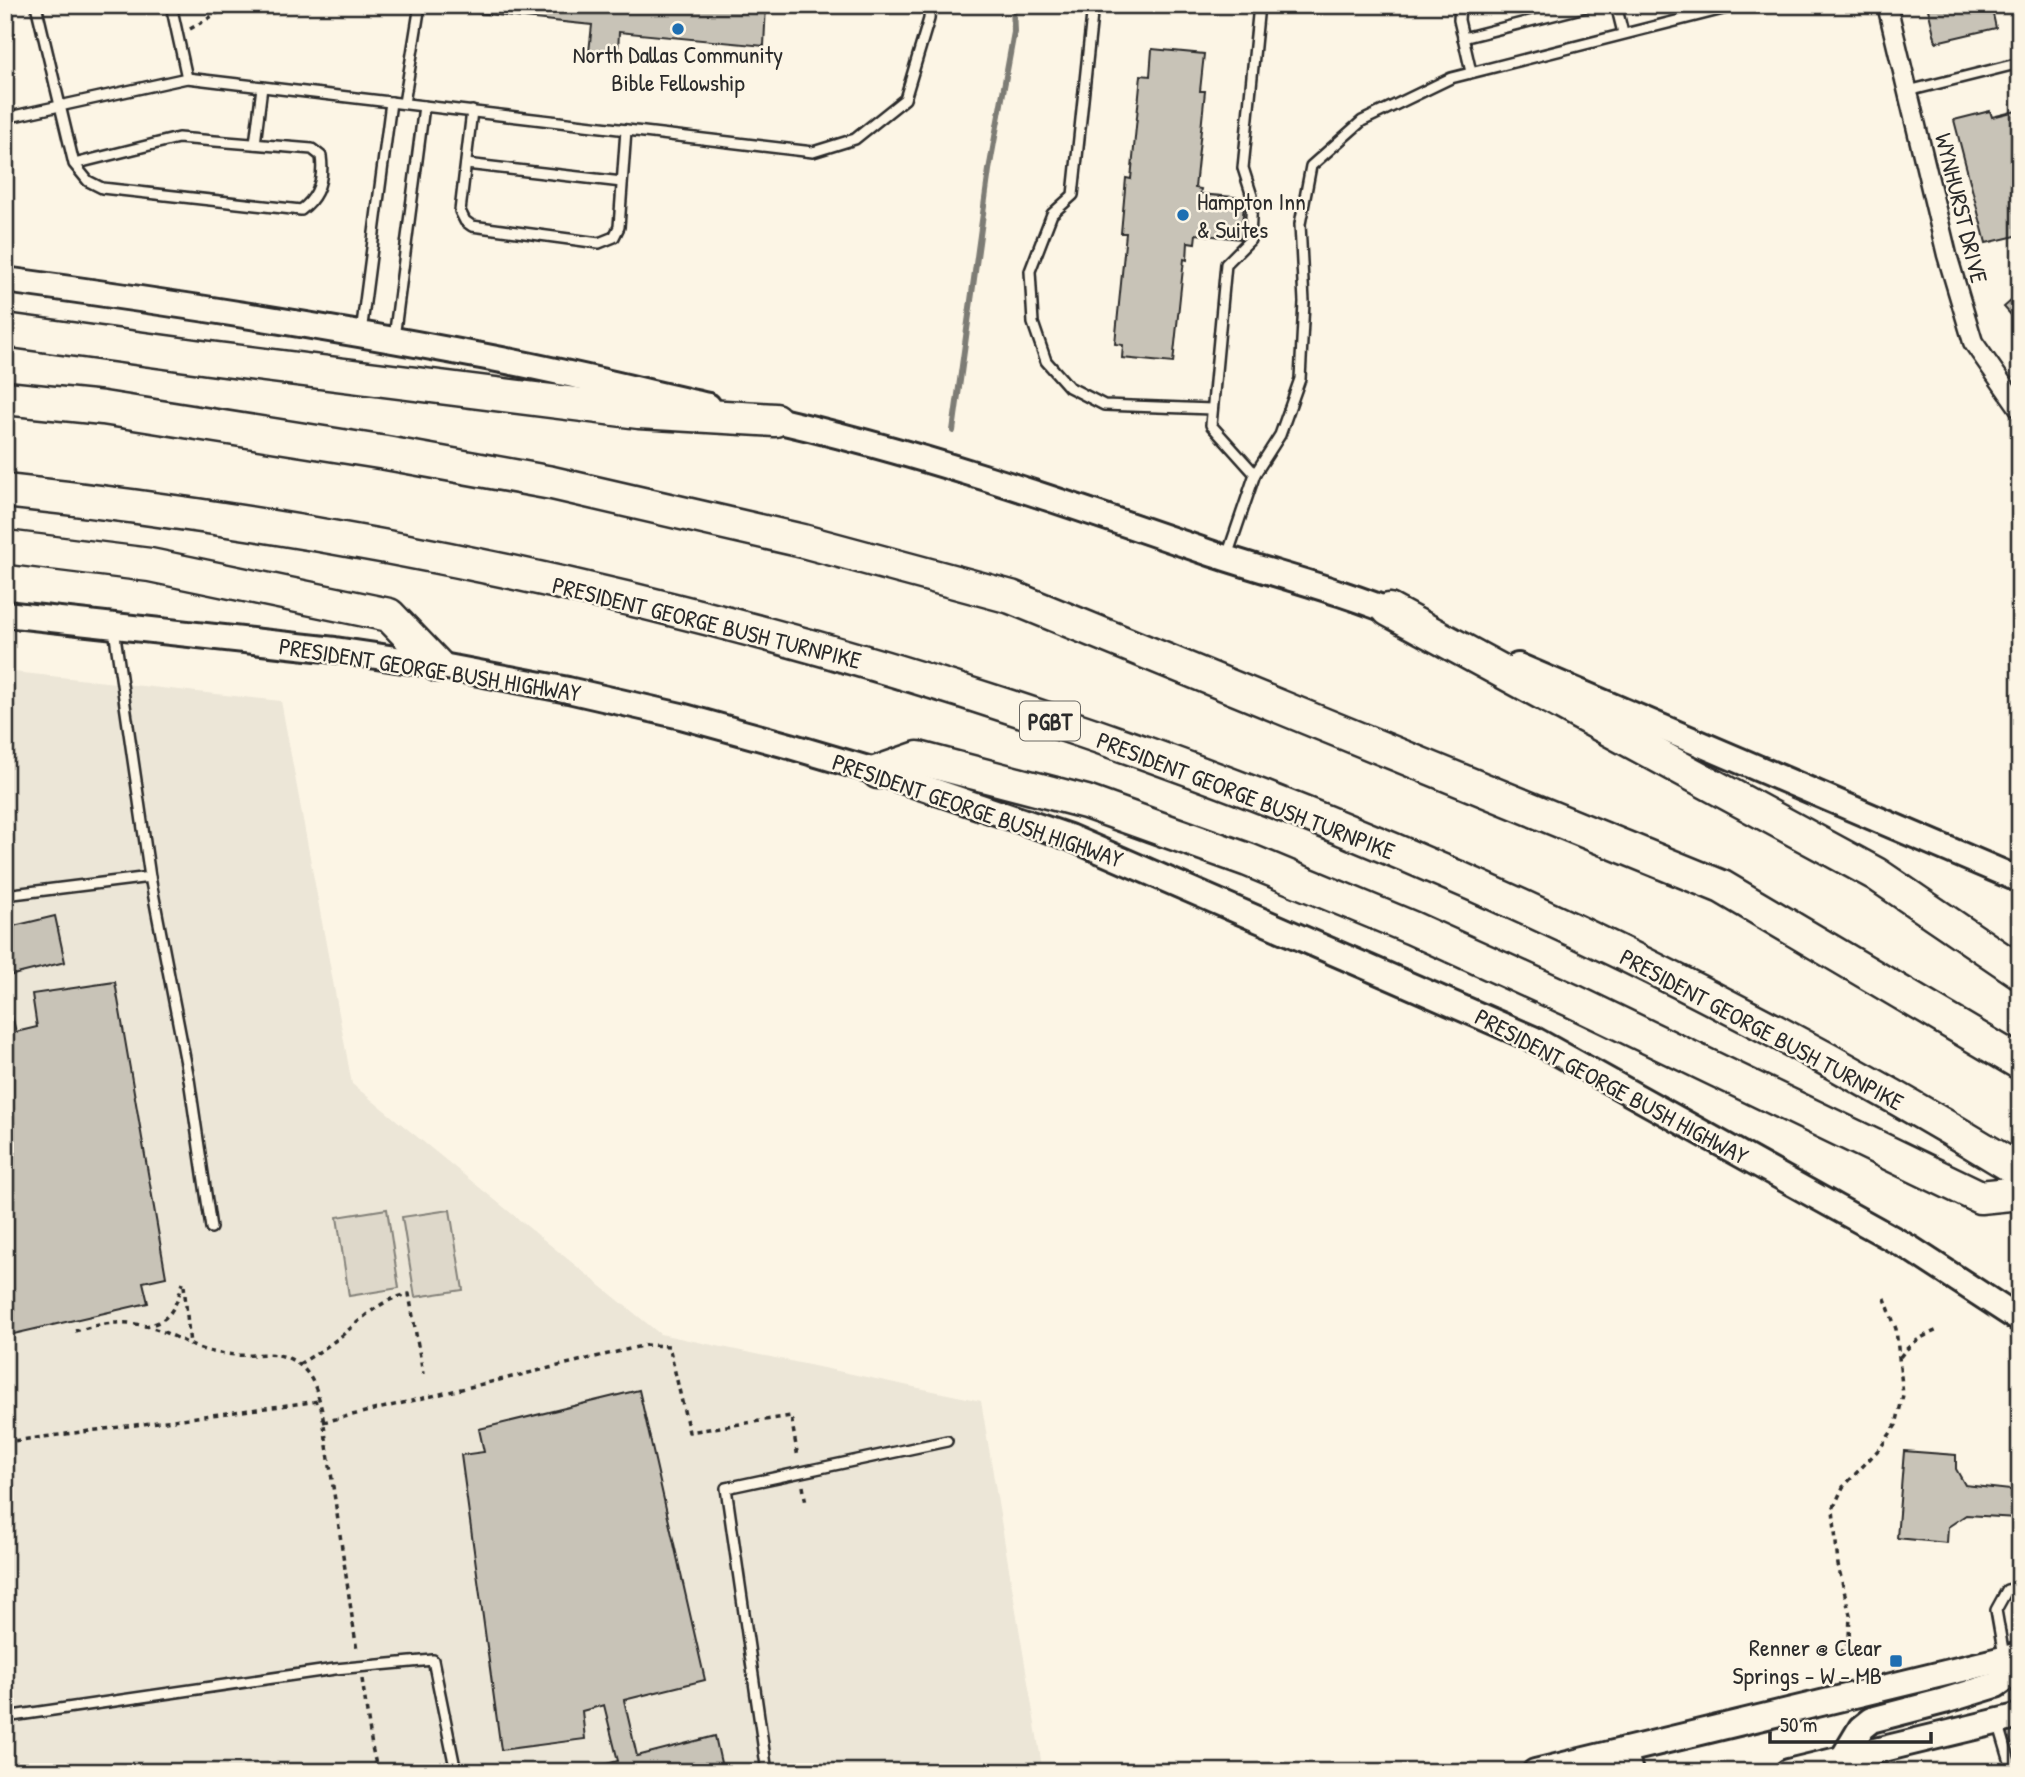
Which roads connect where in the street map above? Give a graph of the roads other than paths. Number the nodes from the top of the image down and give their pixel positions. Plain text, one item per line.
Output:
1 (36, 5) edge
2 (171, 5) edge
3 (420, 5) edge
4 (930, 5) edge
5 (1093, 5) edge
6 (1259, 5) edge
7 (1460, 5) edge
8 (1593, 5) edge
9 (1616, 5) edge
10 (1739, 5) edge
11 (1887, 5) edge
12 (1623, 33) junction
13 (1463, 38) junction
14 (2020, 64) edge
15 (1471, 72) junction
16 (187, 78) junction
17 (262, 87) junction
18 (1908, 91) junction
19 (391, 102) junction
20 (404, 103) junction
21 (61, 106) junction
22 (424, 106) junction
23 (472, 111) junction
24 (5, 118) edge
25 (626, 130) junction
26 (255, 145) junction
27 (74, 164) junction
28 (466, 164) junction
29 (622, 182) junction
30 (5, 280) edge
31 (5, 330) edge
32 (360, 334) junction
33 (393, 340) junction
34 (5, 398) edge
35 (1212, 409) junction
36 (2020, 409) edge
37 (775, 420) junction
38 (1255, 474) junction
39 (5, 491) edge
40 (5, 547) edge
41 (1226, 558) junction
42 (1389, 610) junction
43 (5, 614) edge
44 (114, 626) junction
45 (437, 665) junction
46 (878, 772) junction
47 (150, 877) junction
48 (2020, 880) edge
49 (5, 895) edge
50 (2020, 972) edge
51 (2020, 1063) edge
52 (2020, 1171) edge
53 (2020, 1193) edge
54 (211, 1228) dead end
55 (2020, 1320) edge
56 (947, 1441) dead end
57 (2020, 1588) edge
58 (2012, 1656) edge
59 (5, 1717) edge
60 (2009, 1718) edge
61 (1843, 1758) junction
62 (1627, 1761) edge
63 (456, 1772) edge
64 (767, 1772) edge
65 (1535, 1772) edge
66 (1787, 1772) edge
67 (2013, 1772) edge

1 - 21 lane
2 - 16 lane
3 - 20 lane
4 - 25 lane
5 - 35 lane
6 - 35 lane
7 - 13 lane
8 - 13 lane
9 - 12 lane
10 - 12 lane
11 - 18 street, WYNHURST DRIVE
12 - 15 lane
13 - 15 lane
14 - 18 lane
15 - 38 lane
16 - 17 lane
16 - 21 lane
17 - 19 lane
17 - 26 lane
18 - 36 street, WYNHURST DRIVE
19 - 20 lane
19 - 32 lane
20 - 22 lane
21 - 24 lane
21 - 27 lane
22 - 23 lane
22 - 33 lane
23 - 25 lane
23 - 28 lane
25 - 29 lane
26 - 27 lane
26 - 27 lane
28 - 29 lane
28 - 29 lane
30 - 32 main road
31 - 37 highway
32 - 33 main road
33 - 37 main road
34 - 51 highway
35 - 38 lane
37 - 41 main road
38 - 41 lane
39 - 52 highway, PRESIDENT GEORGE BUSH TURNPIKE / PGBT
40 - 45 highway
41 - 42 main road
42 - 48 main road
42 - 50 highway
43 - 44 main road, PRESIDENT GEORGE BUSH HIGHWAY
44 - 45 main road, PRESIDENT GEORGE BUSH HIGHWAY
44 - 47 lane
45 - 46 main road, PRESIDENT GEORGE BUSH HIGHWAY
46 - 53 highway
46 - 55 main road, PRESIDENT GEORGE BUSH HIGHWAY
47 - 49 lane
47 - 54 lane
56 - 64 lane
57 - 58 lane
58 - 61 main road
58 - 62 main road
59 - 63 lane
60 - 61 main road
60 - 67 lane
61 - 66 main road
62 - 65 main road

